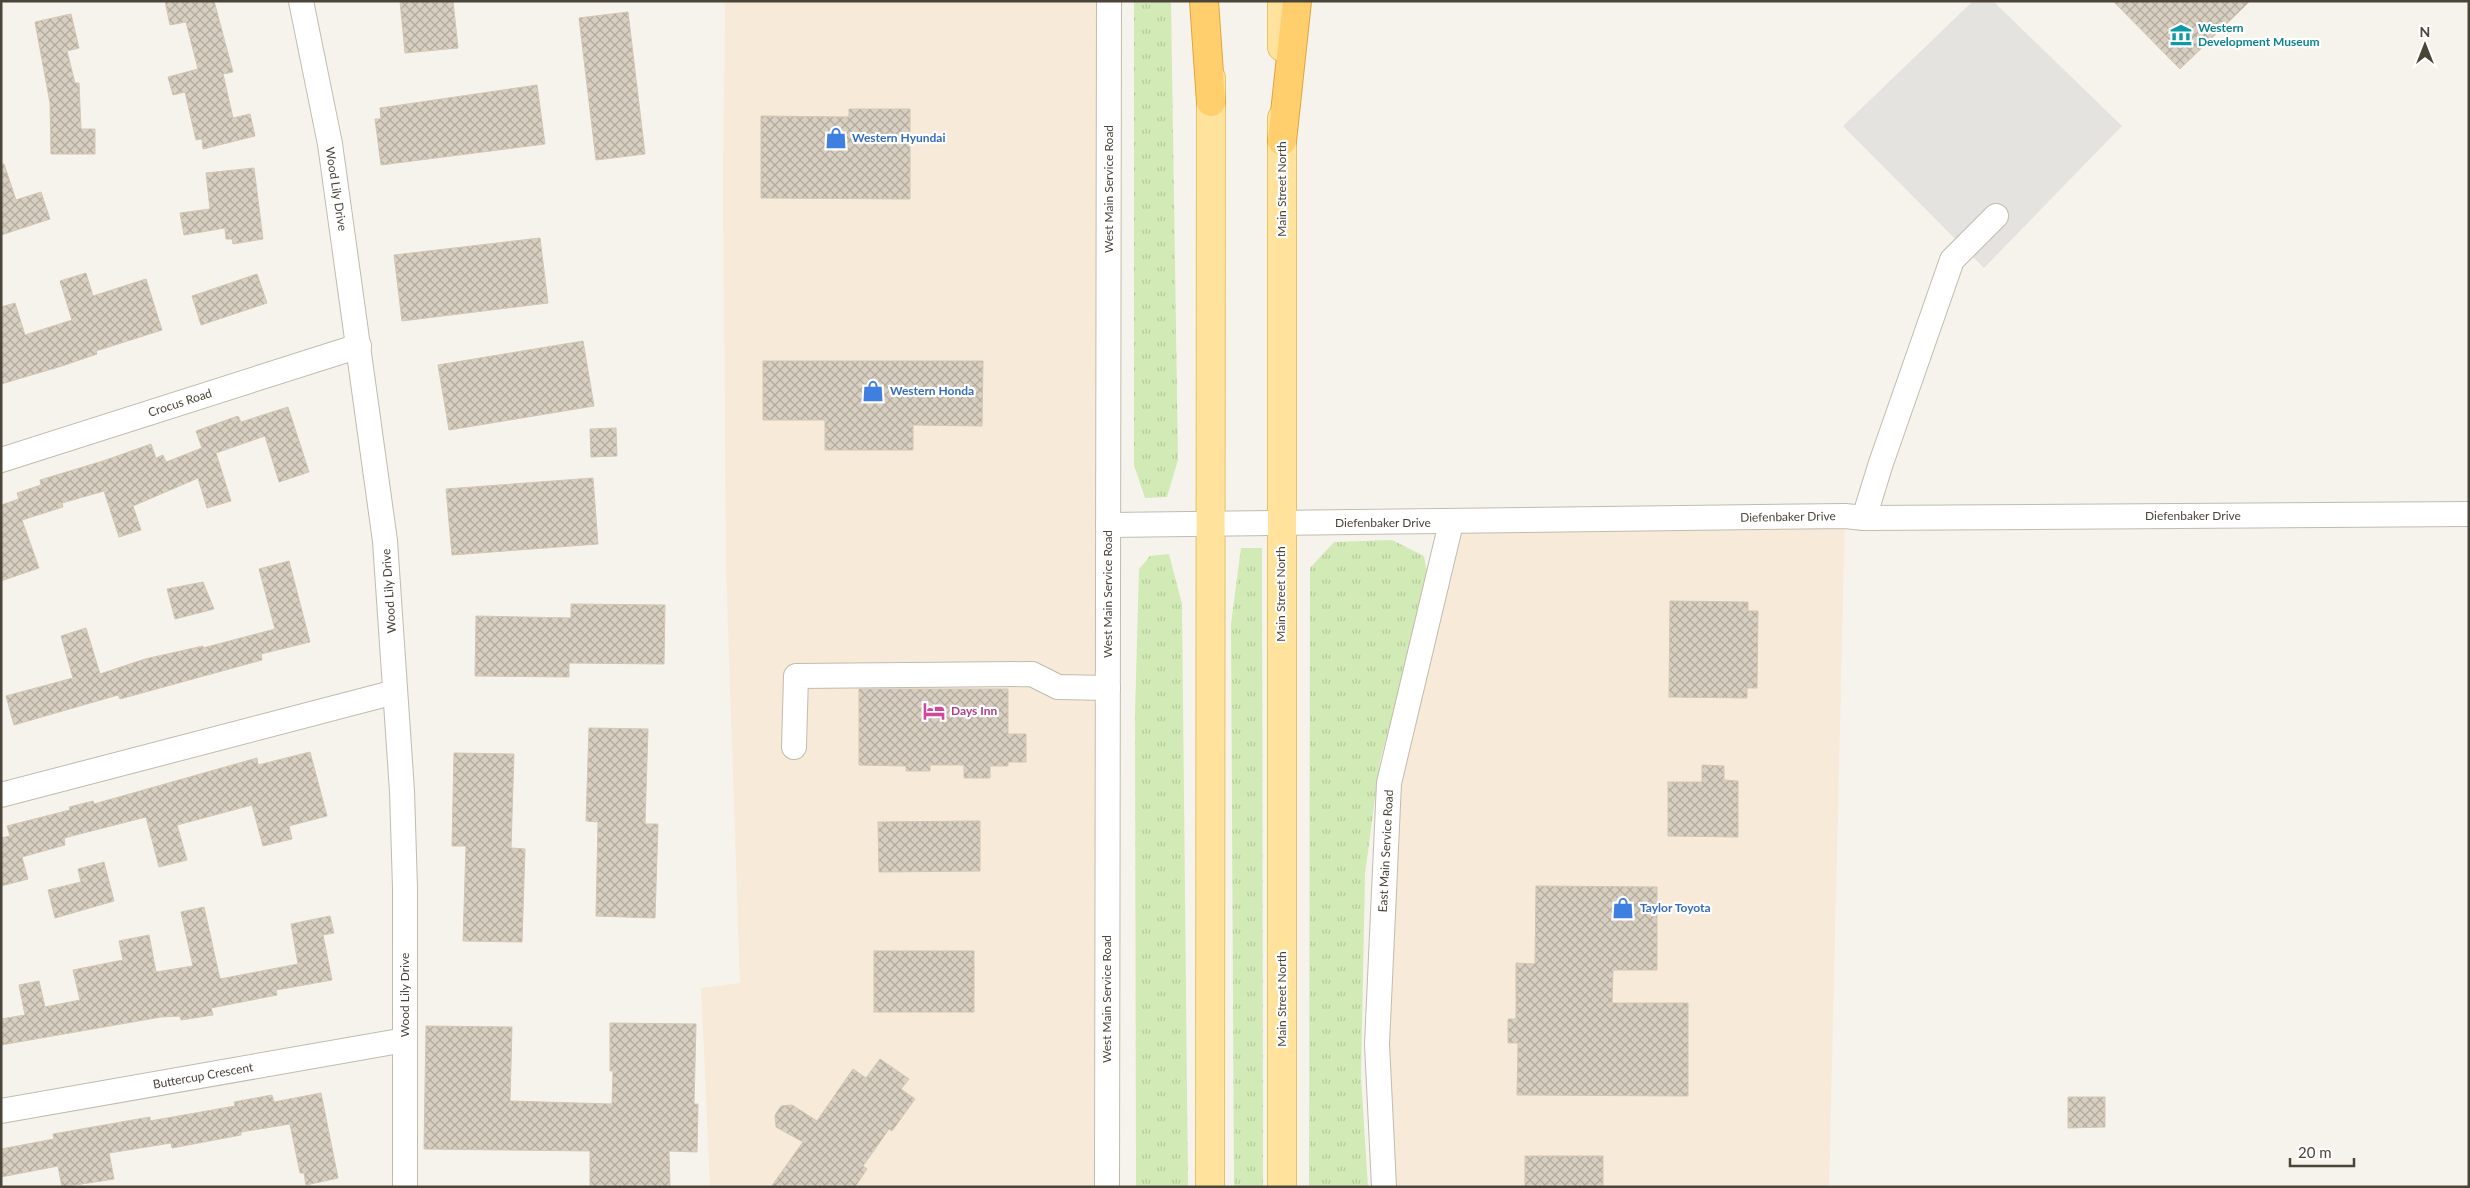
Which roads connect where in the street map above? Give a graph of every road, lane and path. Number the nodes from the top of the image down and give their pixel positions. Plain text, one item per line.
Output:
1 (301, 1) edge
2 (1109, 1) edge
3 (1204, 1) edge
4 (1211, 1) edge
5 (1282, 1) edge
6 (1297, 1) edge
7 (1211, 102) junction
8 (1282, 141) junction
9 (1996, 216) dead end
10 (359, 346) junction
11 (1, 460) edge
12 (2469, 514) edge
13 (1864, 518) junction
14 (1451, 523) junction
15 (1211, 524) junction
16 (1281, 524) junction
17 (1108, 525) junction
18 (1108, 688) junction
19 (395, 692) junction
20 (794, 747) dead end
21 (1, 795) edge
22 (405, 1040) junction
23 (1, 1111) edge
24 (405, 1187) edge
25 (1107, 1187) edge
26 (1210, 1187) edge
27 (1282, 1187) edge
28 (1384, 1187) edge

1 - 10 street, Wood Lily Drive
2 - 17 street, West Main Service Road
3 - 7 highway
4 - 7 main road
5 - 8 main road, Main Street North
6 - 8 highway
7 - 15 main road
8 - 16 main road, Main Street North
9 - 13 street
10 - 11 street, Crocus Road
10 - 19 street, Wood Lily Drive
12 - 13 street, Diefenbaker Drive
13 - 14 street, Diefenbaker Drive
14 - 16 street, Diefenbaker Drive
14 - 28 street, East Main Service Road
15 - 16 street, Diefenbaker Drive
15 - 17 street, Diefenbaker Drive
15 - 26 main road
16 - 27 main road, Main Street North
17 - 18 street, West Main Service Road
18 - 20 street
18 - 25 street, West Main Service Road
19 - 21 street
19 - 22 street, Wood Lily Drive
22 - 23 street, Buttercup Crescent
22 - 24 street, Wood Lily Drive

